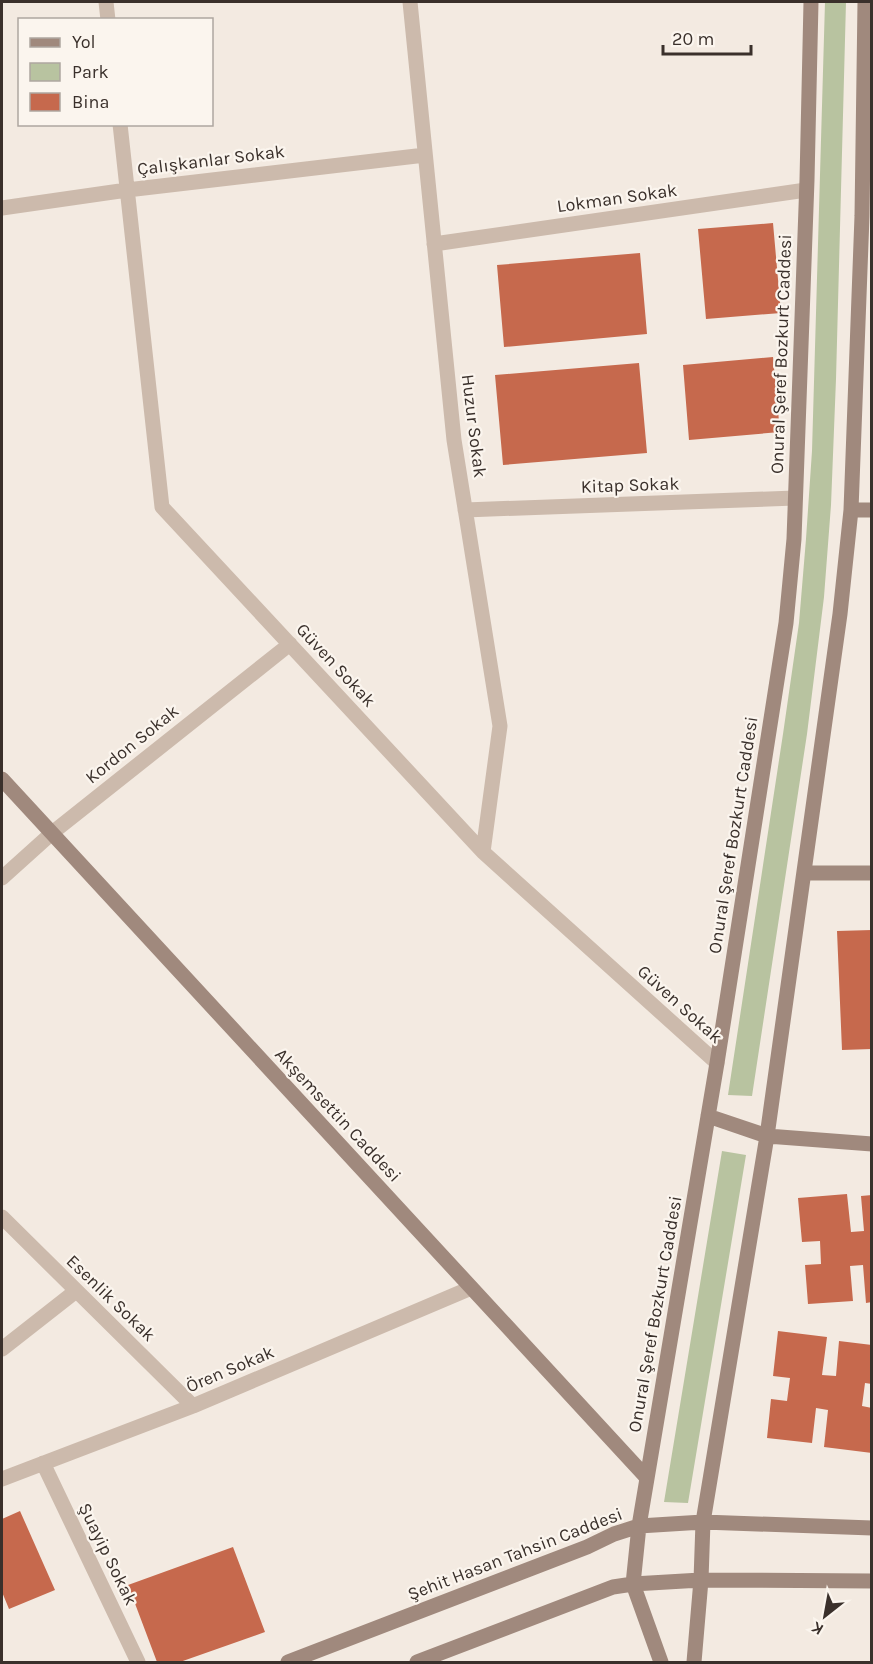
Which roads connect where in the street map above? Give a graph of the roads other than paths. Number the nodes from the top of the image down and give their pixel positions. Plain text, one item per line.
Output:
1 (106, 2) edge
2 (410, 2) edge
3 (810, 2) edge
4 (865, 2) edge
5 (108, 18) edge
6 (120, 126) edge
7 (425, 155) junction
8 (127, 190) junction
9 (806, 190) junction
10 (2, 208) edge
11 (866, 216) edge
12 (434, 244) junction
13 (795, 498) junction
14 (465, 510) junction
15 (851, 510) junction
16 (872, 510) edge
17 (290, 644) junction
18 (2, 779) edge
19 (52, 833) junction
20 (483, 852) junction
21 (804, 873) junction
22 (872, 873) edge
23 (2, 878) edge
24 (717, 1063) junction
25 (708, 1116) junction
26 (767, 1136) junction
27 (872, 1144) edge
28 (2, 1217) edge
29 (471, 1288) junction
30 (76, 1291) junction
31 (2, 1349) edge
32 (193, 1406) junction
33 (43, 1463) junction
34 (647, 1478) junction
35 (2, 1479) edge
36 (703, 1522) junction
37 (639, 1526) junction
38 (872, 1528) edge
39 (701, 1580) junction
40 (872, 1581) edge
41 (633, 1584) junction
42 (138, 1662) edge
43 (288, 1662) edge
44 (417, 1662) edge
45 (661, 1662) edge
46 (694, 1662) edge

1 - 5 street
2 - 7 street, Huzur Sokak
3 - 9 main road, Onural Şeref Bozkurt Caddesi
4 - 11 main road
6 - 8 street, Güven Sokak
7 - 8 street, Çalışkanlar Sokak
7 - 12 street, Huzur Sokak
8 - 10 street, Çalışkanlar Sokak
8 - 17 street, Güven Sokak
9 - 12 street, Lokman Sokak
9 - 13 main road, Onural Şeref Bozkurt Caddesi
11 - 15 main road
12 - 14 street, Huzur Sokak
13 - 14 street, Kitap Sokak
13 - 24 main road, Onural Şeref Bozkurt Caddesi
14 - 20 street, Huzur Sokak
15 - 16 main road
15 - 21 main road
17 - 19 street, Kordon Sokak
17 - 20 street, Güven Sokak
18 - 19 main road, Akşemsettin Caddesi
19 - 23 street, Kordon Sokak
19 - 29 main road, Akşemsettin Caddesi
20 - 24 street, Güven Sokak
21 - 22 main road
21 - 26 main road
24 - 25 main road, Onural Şeref Bozkurt Caddesi
25 - 26 main road
25 - 34 main road, Onural Şeref Bozkurt Caddesi
26 - 27 main road
26 - 36 main road
28 - 30 street, Esenlik Sokak
29 - 32 street, Ören Sokak
29 - 34 main road, Akşemsettin Caddesi
30 - 31 street
30 - 32 street, Esenlik Sokak
32 - 33 street, Ören Sokak
33 - 35 street, Ören Sokak
33 - 42 street, Şuayip Sokak
34 - 37 main road, Onural Şeref Bozkurt Caddesi
36 - 37 main road, Şehit Hasan Tahsin Caddesi
36 - 38 main road, Şehit Hasan Tahsin Caddesi
36 - 39 main road
37 - 41 main road, Onural Şeref Bozkurt Caddesi
37 - 43 main road, Şehit Hasan Tahsin Caddesi
39 - 40 main road
39 - 41 main road
39 - 46 main road
41 - 44 main road
41 - 45 main road, Onural Şeref Bozkurt Caddesi

